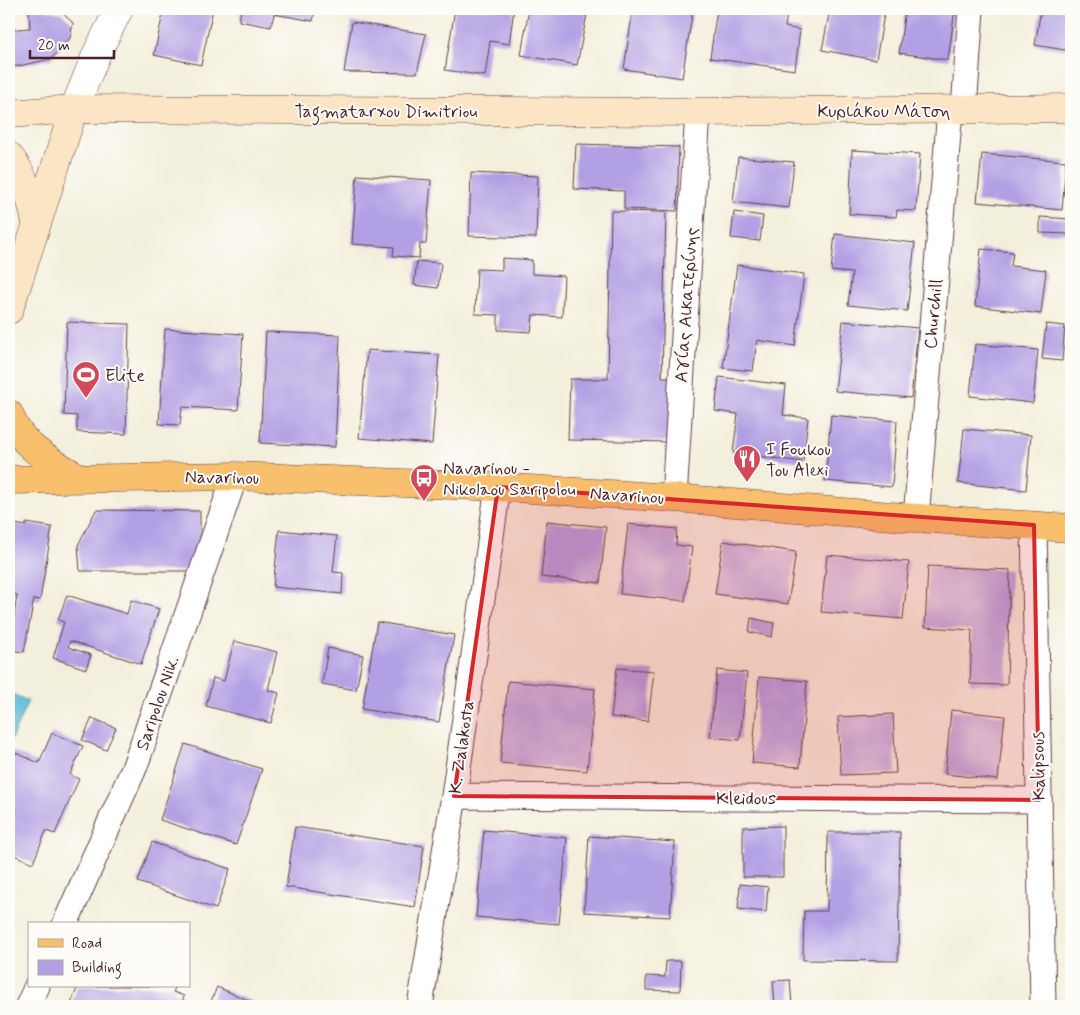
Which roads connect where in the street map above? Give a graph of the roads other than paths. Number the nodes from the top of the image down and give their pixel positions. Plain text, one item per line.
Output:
1 (971, 9) edge
2 (115, 10) edge
3 (1071, 108) edge
4 (74, 109) junction
5 (957, 110) junction
6 (698, 112) junction
7 (9, 114) edge
8 (9, 156) edge
9 (36, 222) junction
10 (9, 310) edge
11 (9, 414) edge
12 (235, 476) junction
13 (80, 478) junction
14 (9, 480) edge
15 (498, 487) junction
16 (674, 498) junction
17 (916, 518) junction
18 (1034, 525) junction
19 (1071, 528) edge
20 (454, 796) junction
21 (1038, 800) junction
22 (66, 922) edge
23 (36, 988) edge
24 (28, 1006) edge
25 (420, 1006) edge
26 (1043, 1006) edge

1 - 5 street, Churchill
2 - 4 street
3 - 5 main road, Κυριάκου Μάτση
4 - 6 main road, Tagmatarxou Dimitriou
4 - 7 main road, Tagmatarxou Dimitriou
4 - 9 main road
5 - 6 main road, Κυριάκου Μάτση
5 - 17 street, Churchill
6 - 16 street, Αγίας Αικατερίνης
8 - 9 main road
9 - 10 main road
11 - 13 main road
12 - 13 main road, Navarinou
12 - 15 main road, Navarinou
12 - 22 street, Saripolou Nik.
13 - 14 main road, Navarinou
15 - 16 main road, Navarinou
15 - 20 street, K. Zalakosta
16 - 17 main road, Navarinou
17 - 18 main road, Navarinou
18 - 19 main road, Navarinou
18 - 21 street, Kalipsous
20 - 21 street, Kleidous
20 - 25 street, K. Zalakosta
21 - 26 street, Kalipsous
23 - 24 street

